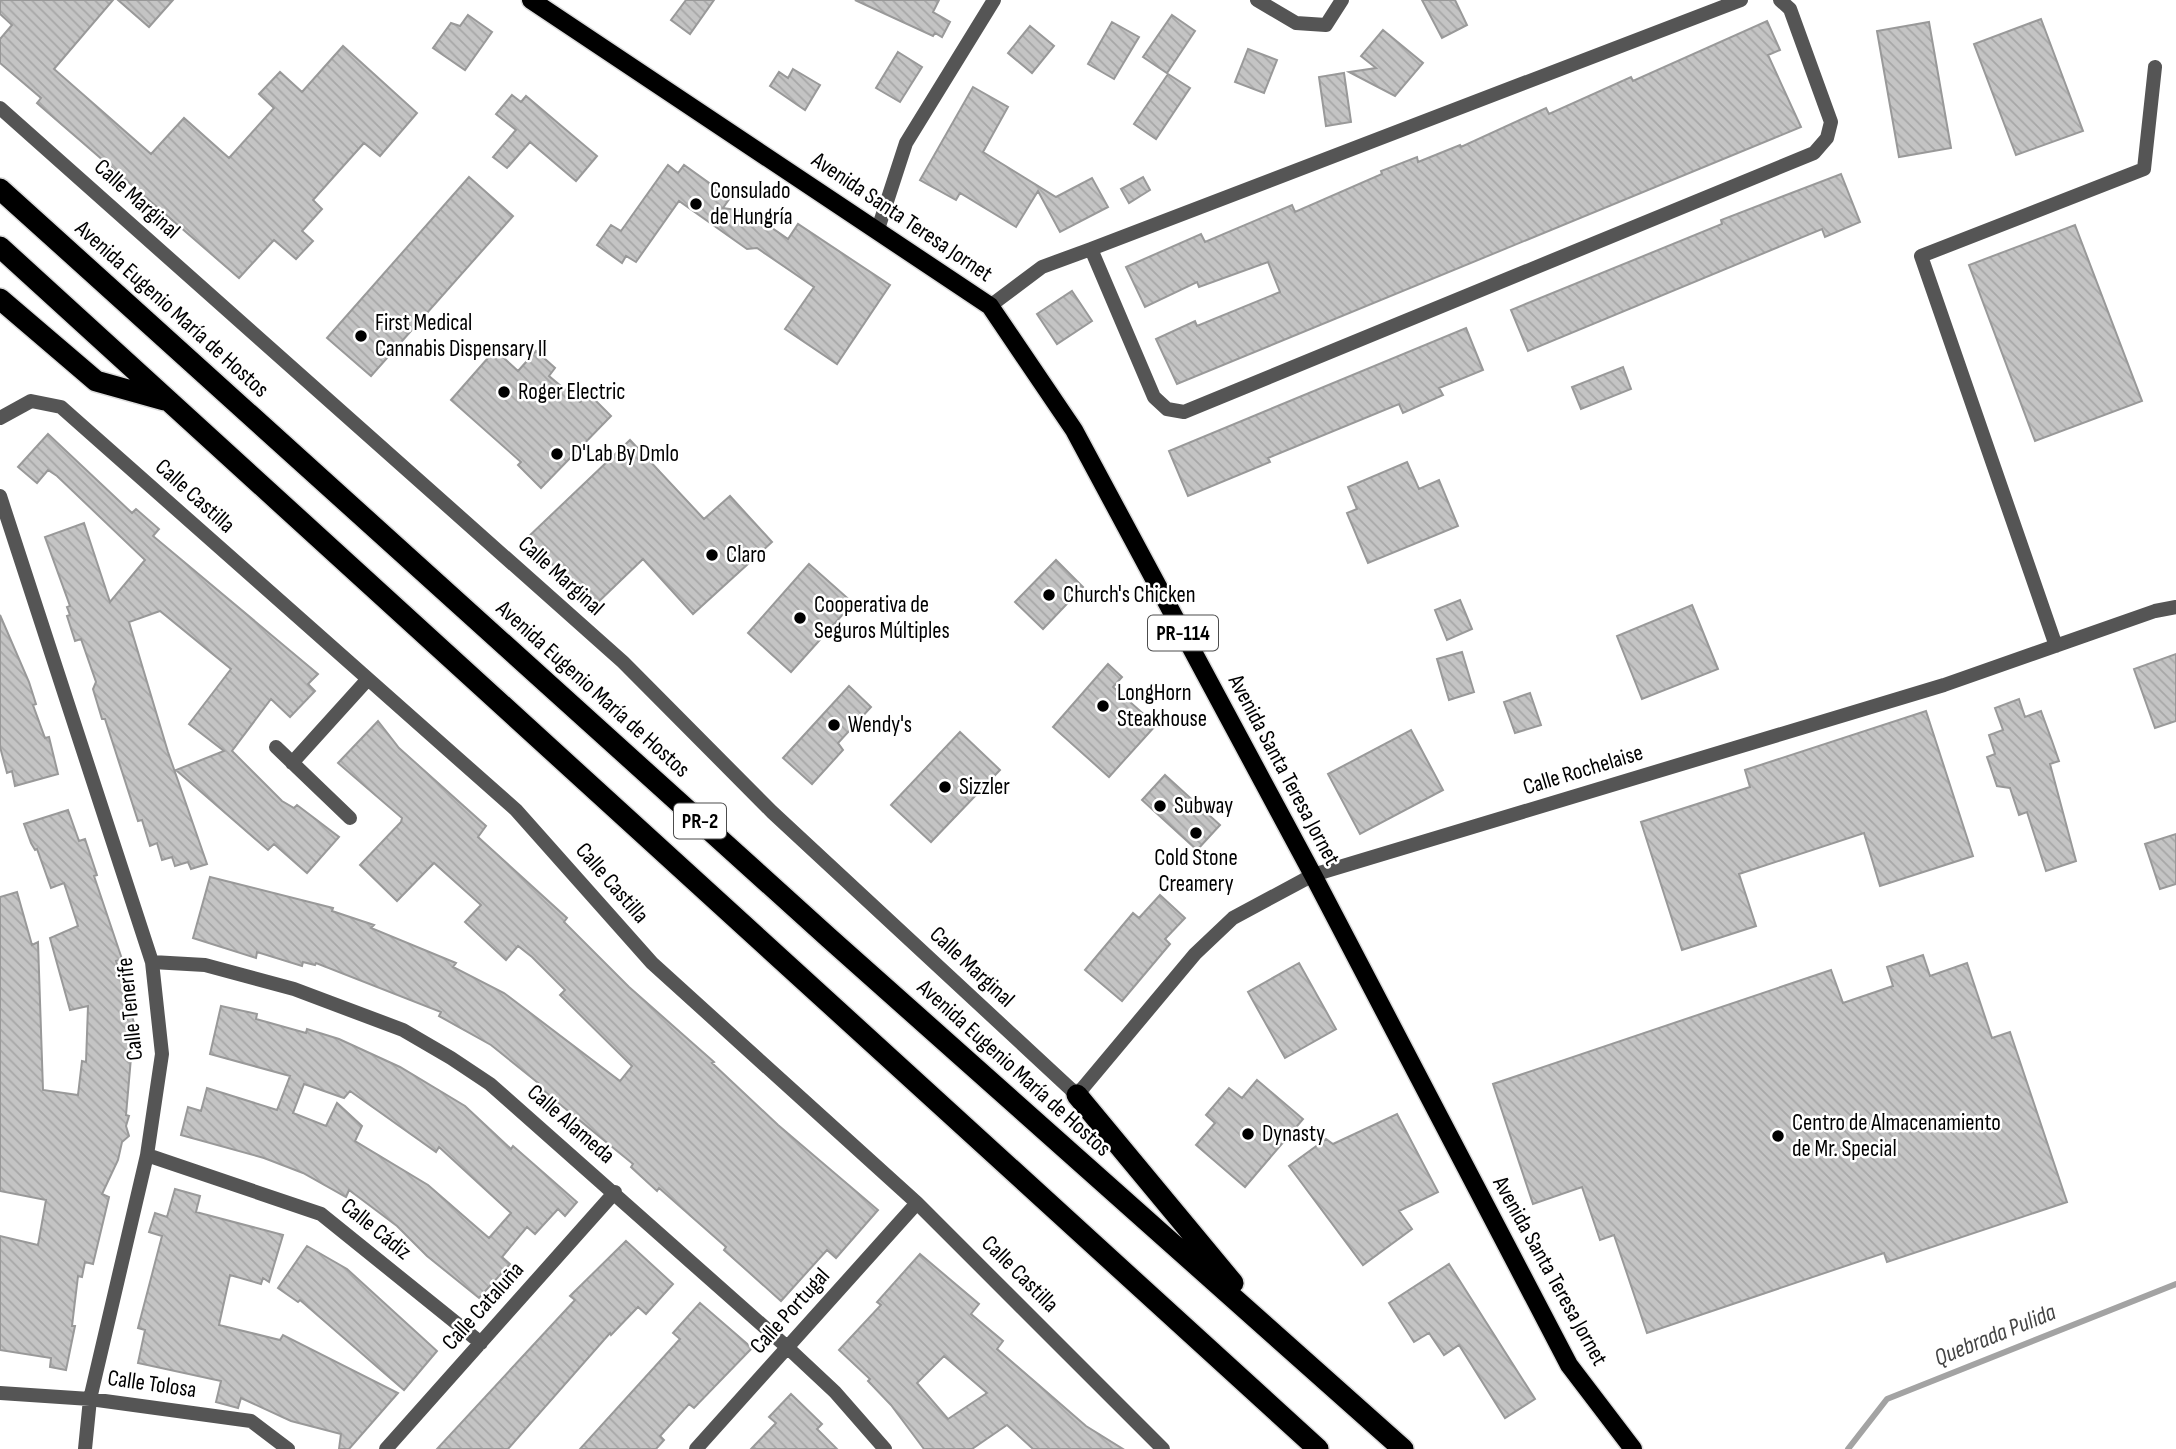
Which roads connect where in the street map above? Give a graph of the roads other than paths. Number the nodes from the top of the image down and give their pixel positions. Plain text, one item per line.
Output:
1 (531, 0) edge
2 (994, 0) edge
3 (1257, 0) edge
4 (1342, 0) edge
5 (1741, 0) edge
6 (1780, 0) edge
7 (2155, 67) dead end
8 (0, 108) edge
9 (0, 189) edge
10 (878, 229) junction
11 (0, 247) edge
12 (1091, 249) junction
13 (0, 299) edge
14 (990, 306) junction
15 (169, 401) junction
16 (0, 418) edge
17 (0, 496) edge
18 (2176, 607) edge
19 (2056, 646) junction
20 (368, 679) junction
21 (276, 747) dead end
22 (292, 763) junction
23 (351, 818) dead end
24 (1313, 875) junction
25 (152, 962) junction
26 (1077, 1094) junction
27 (146, 1155) junction
28 (615, 1192) junction
29 (917, 1203) junction
30 (1279, 1339) junction
31 (481, 1343) junction
32 (788, 1348) junction
33 (0, 1393) edge
34 (90, 1399) junction
35 (85, 1449) edge
36 (288, 1449) edge
37 (386, 1449) edge
38 (696, 1449) edge
39 (885, 1449) edge
40 (1163, 1449) edge
41 (1318, 1449) edge
42 (1403, 1449) edge
43 (1633, 1449) edge

1 - 10 main road, Avenida Santa Teresa Jornet / PR-114
2 - 10 street
3 - 4 street
5 - 12 street
6 - 12 street
7 - 19 street
8 - 26 street, Calle Marginal
9 - 30 highway, Avenida Eugenio María de Hostos / PR-2
10 - 14 main road, Avenida Santa Teresa Jornet / PR-114
11 - 15 highway, PR-2
12 - 14 street
13 - 15 highway
14 - 24 main road, Avenida Santa Teresa Jornet / PR-114
15 - 41 highway, PR-2
16 - 20 street, Calle Castilla
17 - 25 street, Calle Tenerife
18 - 19 street, Calle Rochelaise
19 - 24 street, Calle Rochelaise
20 - 22 street
20 - 29 street, Calle Castilla
21 - 22 street
22 - 23 street
24 - 26 street, Calle Rochelaise
24 - 43 main road, Avenida Santa Teresa Jornet / PR-114
25 - 27 street, Calle Tenerife
25 - 28 street, Calle Alameda
26 - 30 highway
27 - 31 street, Calle Cádiz
27 - 34 street, Calle Tenerife
28 - 31 street, Calle Cataluña
28 - 32 street, Calle Alameda
29 - 32 street, Calle Portugal
29 - 40 street, Calle Castilla
30 - 42 highway, Avenida Eugenio María de Hostos / PR-2
31 - 37 street, Calle Cataluña
32 - 38 street, Calle Portugal
32 - 39 street, Calle Alameda
33 - 34 street, Calle Tolosa
34 - 35 street, Calle Tenerife
34 - 36 street, Calle Tolosa

